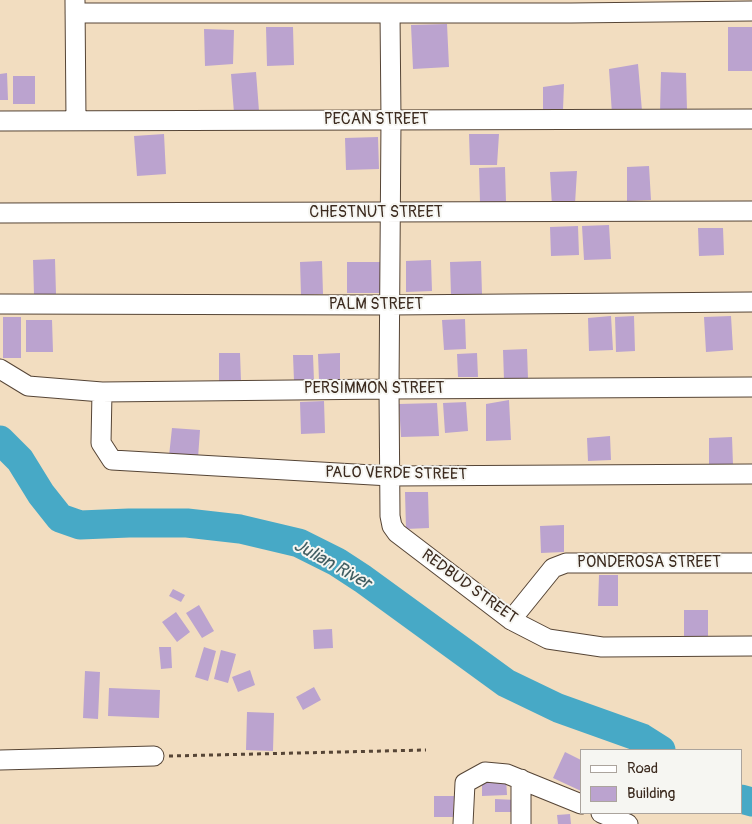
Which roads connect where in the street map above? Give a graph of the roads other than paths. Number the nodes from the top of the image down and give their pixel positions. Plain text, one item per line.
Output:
1 (75, 6) edge
2 (665, 6) edge
3 (709, 6) edge
4 (571, 7) edge
5 (752, 11) edge
6 (390, 13) junction
7 (752, 118) edge
8 (76, 120) junction
9 (391, 120) junction
10 (0, 121) edge
11 (752, 211) edge
12 (390, 213) junction
13 (0, 214) edge
14 (752, 302) edge
15 (0, 304) edge
16 (390, 305) junction
17 (0, 369) edge
18 (752, 387) edge
19 (389, 389) junction
20 (102, 392) junction
21 (752, 474) edge
22 (390, 476) junction
23 (752, 563) edge
24 (511, 620) junction
25 (752, 646) edge
26 (154, 756) road end
27 (0, 760) edge
28 (521, 779) junction
29 (580, 804) edge
30 (604, 814) edge
31 (463, 824) edge
32 (521, 824) edge
33 (628, 824) edge

1 - 6 street
1 - 8 street
2 - 3 street
2 - 4 street
3 - 5 street
4 - 6 street
6 - 9 street, REDBUD STREET
7 - 9 street, PECAN STREET
8 - 9 street, PECAN STREET
8 - 10 street, PECAN STREET
9 - 12 street, REDBUD STREET
11 - 12 street, CHESTNUT STREET
12 - 13 street, CHESTNUT STREET
12 - 16 street, REDBUD STREET
14 - 16 street, PALM STREET
15 - 16 street, PALM STREET
16 - 19 street, REDBUD STREET
17 - 20 street, PERSIMMON STREET
18 - 19 street, PERSIMMON STREET
19 - 20 street, PERSIMMON STREET
19 - 22 street, REDBUD STREET
20 - 22 street, PALO VERDE STREET
21 - 22 street, PALO VERDE STREET
22 - 24 street, REDBUD STREET
23 - 24 street, PONDEROSA STREET
24 - 25 street, REDBUD STREET
26 - 27 street
28 - 29 street
28 - 31 street
28 - 32 street
30 - 33 street

